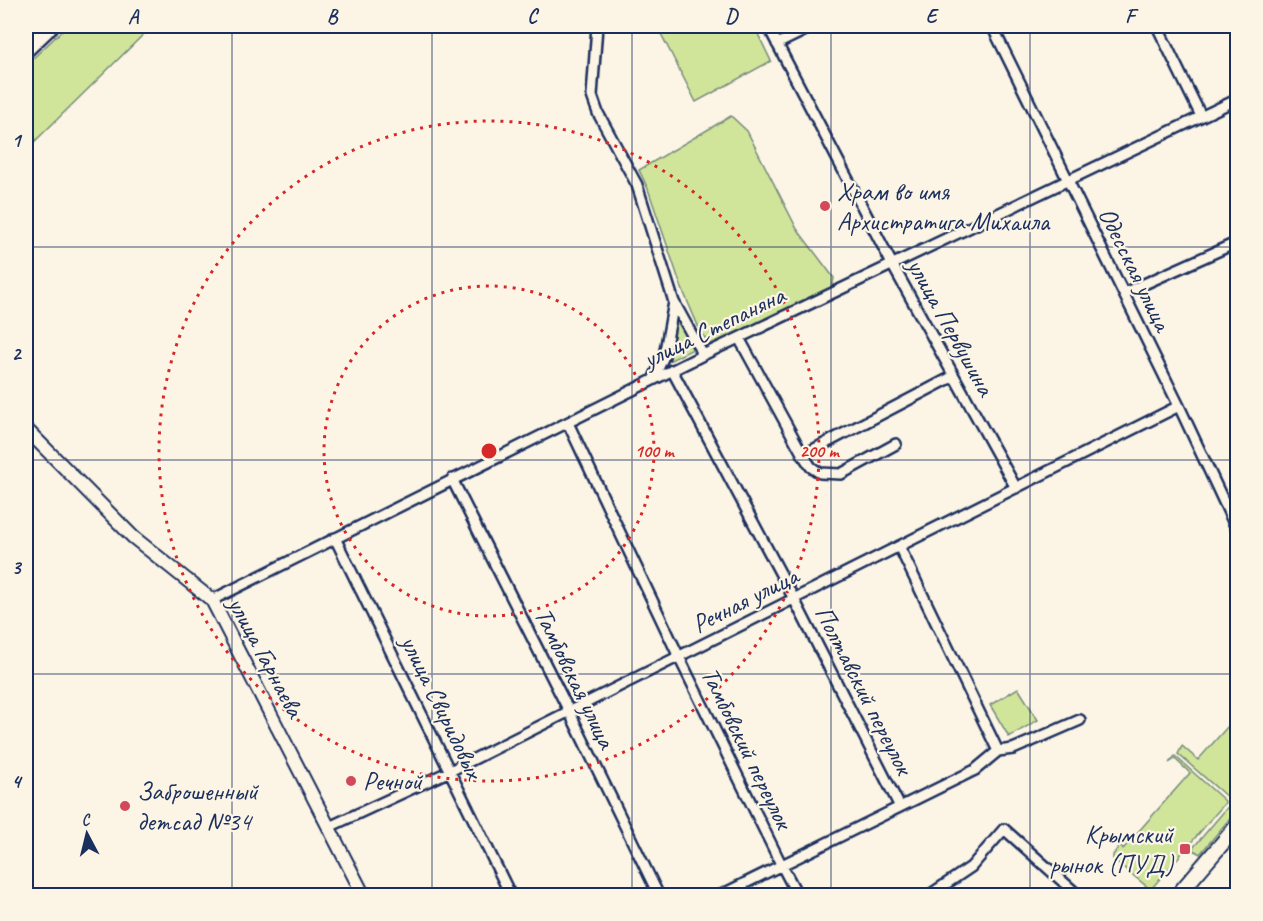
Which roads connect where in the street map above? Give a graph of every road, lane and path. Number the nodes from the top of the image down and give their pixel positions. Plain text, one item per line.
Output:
1 (50, 26) edge
2 (597, 26) edge
3 (768, 26) edge
4 (814, 26) edge
5 (992, 26) edge
6 (1157, 26) edge
7 (777, 44) junction
8 (26, 49) edge
9 (1238, 99) edge
10 (1201, 116) junction
11 (1068, 181) junction
12 (1238, 242) edge
13 (892, 264) junction
14 (1124, 293) junction
15 (674, 302) junction
16 (739, 338) junction
17 (704, 355) junction
18 (672, 370) junction
19 (954, 376) junction
20 (653, 380) junction
21 (1179, 406) junction
22 (568, 423) junction
23 (26, 429) edge
24 (896, 444) dead end
25 (803, 454) junction
26 (452, 479) junction
27 (1016, 488) junction
28 (1238, 532) edge
29 (335, 538) junction
30 (899, 546) junction
31 (794, 599) junction
32 (212, 600) junction
33 (679, 657) junction
34 (569, 711) junction
35 (1080, 720) dead end
36 (998, 751) junction
37 (450, 771) junction
38 (900, 807) junction
39 (1238, 825) edge
40 (329, 827) junction
41 (781, 864) junction
42 (364, 896) edge
43 (511, 896) edge
44 (659, 896) edge
45 (719, 896) edge
46 (798, 896) edge
47 (928, 896) edge
48 (1078, 896) edge
49 (1177, 896) edge

1 - 8 main road
2 - 15 street
3 - 7 street, улица Первушина
4 - 7 street
5 - 11 street, Одесская улица
6 - 10 street
7 - 13 street, улица Первушина
9 - 10 street, улица Степаняна
10 - 11 street, улица Степаняна
11 - 13 street, улица Степаняна
11 - 14 street, Одесская улица
12 - 14 street
13 - 16 street, улица Степаняна
13 - 19 street, улица Первушина
14 - 21 street, Одесская улица
15 - 17 street
15 - 20 street
16 - 17 street, улица Степаняна
16 - 25 street
17 - 18 street, улица Степаняна
18 - 20 street, улица Степаняна
18 - 31 street, Полтавский переулок
19 - 25 street
19 - 27 street, улица Первушина
20 - 22 street, улица Степаняна
21 - 27 street, Речная улица
21 - 28 street, Одесская улица
22 - 26 street, улица Степаняна
22 - 33 street, Тамбовский переулок
23 - 32 street, улица Гарнаева
24 - 25 street
26 - 29 street, улица Степаняна
26 - 34 street, Тамбовская улица
27 - 30 street, Речная улица
29 - 32 street, улица Степаняна
29 - 37 street, улица Свиридовых
30 - 31 street, Речная улица
30 - 36 street
31 - 33 street, Речная улица
31 - 38 street, Полтавский переулок
32 - 40 street, улица Гарнаева
33 - 34 street, Речная улица
33 - 41 street, Тамбовский переулок
34 - 37 street, Речная улица
34 - 44 street, Тамбовская улица
35 - 36 street
36 - 38 street
37 - 40 street, Речная улица
37 - 43 street, улица Свиридовых
38 - 41 street
39 - 49 main road
40 - 42 street, улица Гарнаева
41 - 45 street
41 - 46 street, Тамбовский переулок
47 - 48 street

